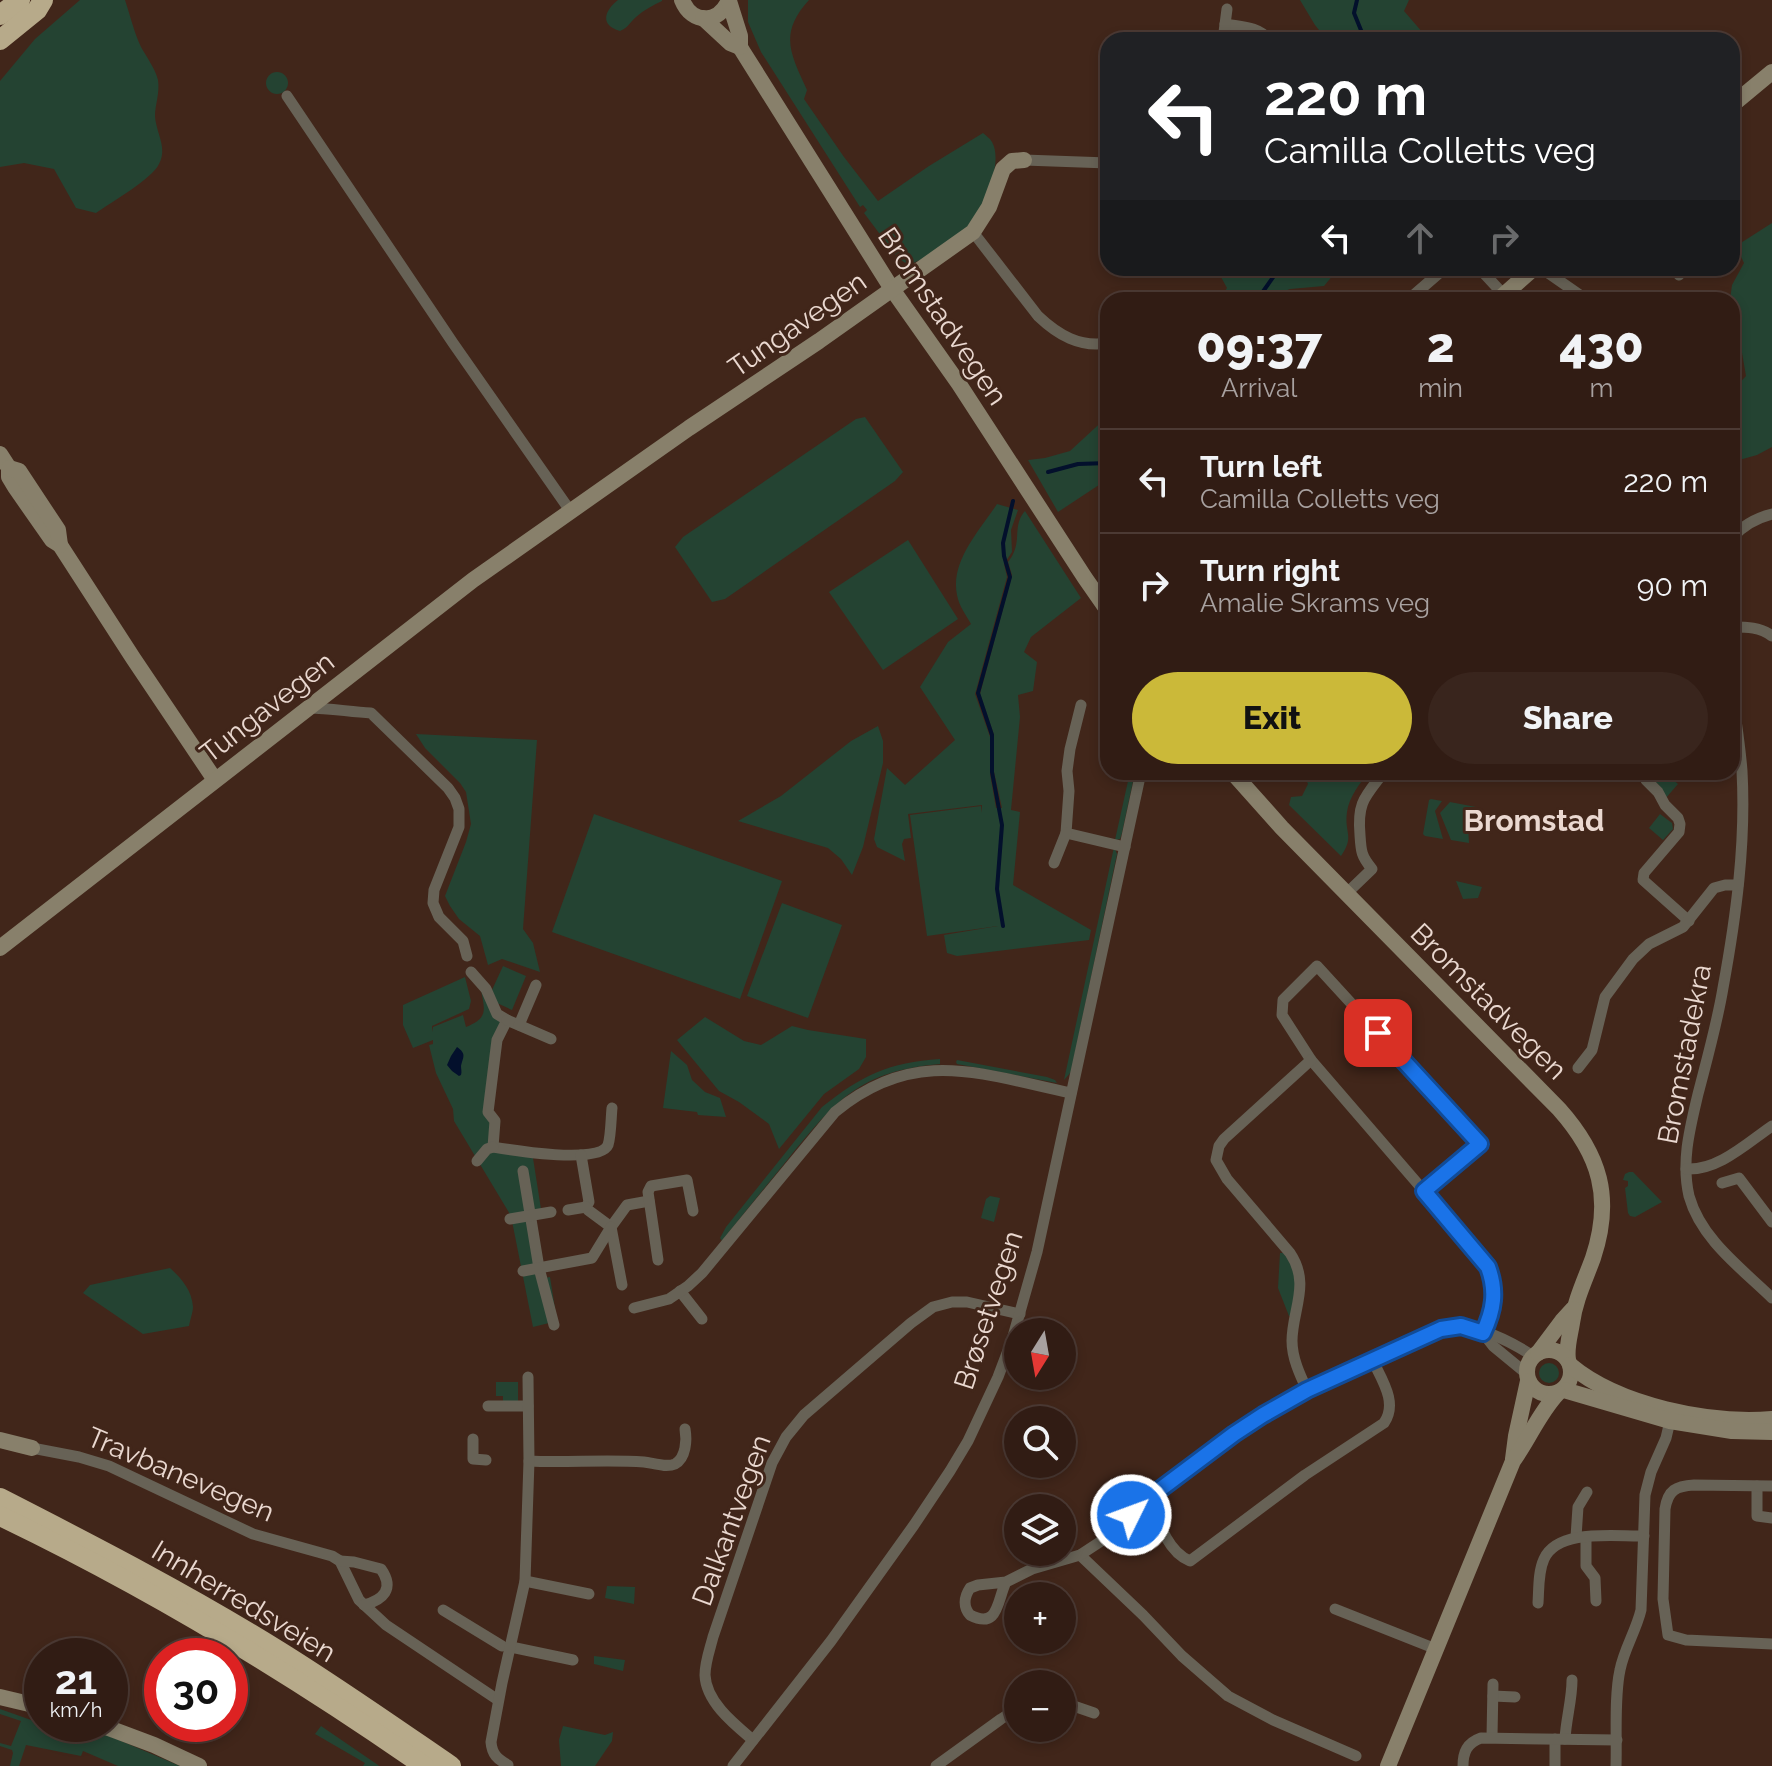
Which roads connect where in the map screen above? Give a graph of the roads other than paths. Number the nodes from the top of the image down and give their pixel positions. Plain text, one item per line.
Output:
1 (20, 0) edge
2 (43, 0) edge
3 (682, 0) edge
4 (729, 1) edge
5 (1227, 9) dead end
6 (0, 15) edge
7 (703, 18) junction
8 (1225, 24) junction
9 (1224, 32) edge
10 (1262, 32) edge
11 (0, 40) edge
12 (740, 47) junction
13 (1772, 72) edge
14 (287, 96) dead end
15 (1740, 98) edge
16 (1024, 160) joint
17 (1100, 163) edge
18 (973, 232) junction
19 (1436, 276) edge
20 (1485, 276) edge
21 (1525, 276) edge
22 (1552, 276) edge
23 (892, 289) junction
24 (1417, 292) edge
25 (1497, 292) edge
26 (1507, 292) edge
27 (1576, 292) edge
28 (1100, 344) edge
29 (4, 461) edge
30 (571, 512) junction
31 (1772, 514) edge
32 (1740, 531) edge
33 (1100, 599) edge
34 (1740, 627) edge
35 (1772, 636) edge
36 (1081, 705) dead end
37 (308, 708) junction
38 (1740, 755) edge
39 (215, 780) junction
40 (1139, 780) edge
41 (1239, 780) edge
42 (1378, 780) edge
43 (1646, 780) edge
44 (1066, 833) junction
45 (1125, 847) junction
46 (1054, 863) dead end
47 (1738, 885) junction
48 (1347, 893) junction
49 (1689, 921) junction
50 (0, 948) edge
51 (467, 956) dead end
52 (471, 972) dead end
53 (536, 985) dead end
54 (507, 1020) junction
55 (519, 1025) junction
56 (551, 1039) dead end
57 (1311, 1060) junction
58 (1578, 1068) dead end
59 (1071, 1093) junction
60 (612, 1108) dead end
61 (1771, 1129) edge
62 (493, 1147) junction
63 (581, 1155) junction
64 (477, 1161) dead end
65 (1686, 1169) junction
66 (523, 1171) dead end
67 (1722, 1183) dead end
68 (1424, 1191) junction
69 (649, 1201) junction
70 (586, 1207) junction
71 (568, 1210) dead end
72 (693, 1211) dead end
73 (551, 1212) dead end
74 (530, 1216) junction
75 (510, 1219) dead end
76 (1772, 1222) edge
77 (611, 1227) junction
78 (658, 1260) dead end
79 (539, 1268) junction
80 (523, 1271) dead end
81 (622, 1285) dead end
82 (680, 1291) junction
83 (1772, 1298) edge
84 (634, 1308) dead end
85 (1573, 1309) junction
86 (1020, 1314) junction
87 (702, 1319) dead end
88 (554, 1325) dead end
89 (1483, 1333) junction
90 (1536, 1355) junction
91 (1373, 1361) junction
92 (1569, 1363) junction
93 (528, 1377) dead end
94 (1528, 1378) junction
95 (1307, 1390) junction
96 (1561, 1391) junction
97 (488, 1406) dead end
98 (528, 1406) junction
99 (1772, 1419) edge
100 (1670, 1421) junction
101 (685, 1429) dead end
102 (1772, 1432) edge
103 (473, 1439) dead end
104 (0, 1440) edge
105 (32, 1448) joint
106 (486, 1460) dead end
107 (529, 1461) junction
108 (1513, 1461) junction
109 (1757, 1486) junction
110 (1772, 1486) edge
111 (1587, 1492) dead end
112 (1150, 1497) junction
113 (0, 1498) edge
114 (0, 1516) edge
115 (1772, 1518) edge
116 (1644, 1536) junction
117 (1581, 1537) junction
118 (1080, 1555) junction
119 (340, 1561) junction
120 (525, 1581) junction
121 (1006, 1582) dead end
122 (589, 1594) dead end
123 (1596, 1601) dead end
124 (1538, 1603) dead end
125 (364, 1605) junction
126 (1335, 1609) dead end
127 (443, 1610) dead end
128 (1772, 1644) edge
129 (507, 1646) junction
130 (1436, 1649) junction
131 (573, 1660) dead end
132 (1572, 1680) dead end
133 (0, 1697) edge
134 (1515, 1697) dead end
135 (498, 1700) junction
136 (24, 1703) edge
137 (1076, 1707) edge
138 (1094, 1713) dead end
139 (1004, 1718) edge
140 (391, 1734) junction
141 (128, 1735) edge
142 (1492, 1737) junction
143 (1560, 1739) junction
144 (753, 1740) junction
145 (1617, 1740) junction
146 (1356, 1756) dead end
147 (508, 1765) edge
148 (199, 1766) edge
149 (411, 1766) edge
150 (424, 1766) edge
151 (451, 1766) edge
152 (467, 1766) edge
153 (733, 1766) edge
154 (936, 1766) edge
155 (1388, 1766) edge
156 (1463, 1766) edge
157 (1555, 1766) edge
158 (1616, 1766) edge

1 - 6 highway
2 - 11 highway
3 - 7 street, Bromstadvegen
4 - 7 street
4 - 12 street, Bromstadvegen
5 - 8 street
7 - 12 street, Bromstadvegen
8 - 9 street
8 - 10 street
12 - 23 street, Bromstadvegen
13 - 15 street
14 - 30 street
16 - 17 street, Tungavegen
16 - 18 street, Tungavegen
18 - 23 street, Tungavegen
18 - 28 street
19 - 24 street
20 - 25 street
21 - 26 street
22 - 27 street
23 - 30 street, Tungavegen
23 - 33 street, Bromstadvegen
29 - 39 street
30 - 37 street, Tungavegen
31 - 32 street
34 - 35 street
36 - 44 street
37 - 39 street, Tungavegen
37 - 51 street
38 - 47 street, Bromstadekra
39 - 50 street, Tungavegen
40 - 45 street, Brøsetvegen
41 - 48 street, Bromstadvegen
42 - 48 street
43 - 49 street, Bromstadekra
44 - 45 street
44 - 46 street
45 - 59 street, Brøsetvegen
47 - 49 street, Bromstadekra
47 - 65 street, Bromstadekra
48 - 85 street, Bromstadvegen
49 - 58 street, Bromstadekra
52 - 54 street
53 - 55 street
54 - 55 street
54 - 62 street
55 - 56 street
57 - 68 street
57 - 68 street
57 - 95 street
59 - 82 street
59 - 86 street, Brøsetvegen
60 - 63 street
61 - 65 street
62 - 63 street
62 - 64 street
63 - 70 street
65 - 83 street, Bromstadekra
66 - 74 street
67 - 76 street
68 - 89 street
69 - 72 street
69 - 77 street
69 - 78 street
70 - 71 street
70 - 77 street
73 - 74 street
74 - 75 street
74 - 79 street
77 - 79 street
77 - 81 street
79 - 80 street
79 - 88 street
82 - 84 street
82 - 87 street
85 - 90 street, Bromstadvegen
85 - 92 street, Bromstadvegen
86 - 144 street, Brøsetvegen
86 - 144 street, Dalkantvegen
89 - 90 street
89 - 91 street
89 - 94 street
90 - 92 street
90 - 94 street
91 - 95 street
91 - 112 street
92 - 96 street
92 - 99 street
93 - 98 street
94 - 96 street
94 - 108 street
95 - 112 street
96 - 100 street
96 - 108 street
97 - 98 street
98 - 107 street
100 - 102 street
100 - 116 street
101 - 107 street
103 - 106 street
104 - 105 street, Travbanevegen
105 - 119 street, Travbanevegen
107 - 120 street
108 - 130 street
109 - 110 street
109 - 115 street
109 - 128 street
111 - 117 street
112 - 118 street
113 - 140 highway, Innherredsveien
114 - 140 highway, Innherredsveien
116 - 117 street
116 - 145 street
117 - 123 street
117 - 124 street
118 - 121 street
118 - 146 street
119 - 125 street
119 - 125 street, Travbanevegen
120 - 122 street
120 - 129 street
125 - 135 street
126 - 130 street
127 - 129 street
129 - 131 street
129 - 135 street
130 - 155 street
132 - 143 street
133 - 136 street
134 - 142 street
135 - 147 street
137 - 138 street
139 - 154 street
140 - 149 highway
140 - 150 highway, Innherredsveien
140 - 151 highway, Innherredsveien
140 - 152 highway
141 - 148 street
142 - 143 street
142 - 156 street
143 - 145 street
143 - 157 street
144 - 153 street, Brøsetvegen
145 - 158 street

